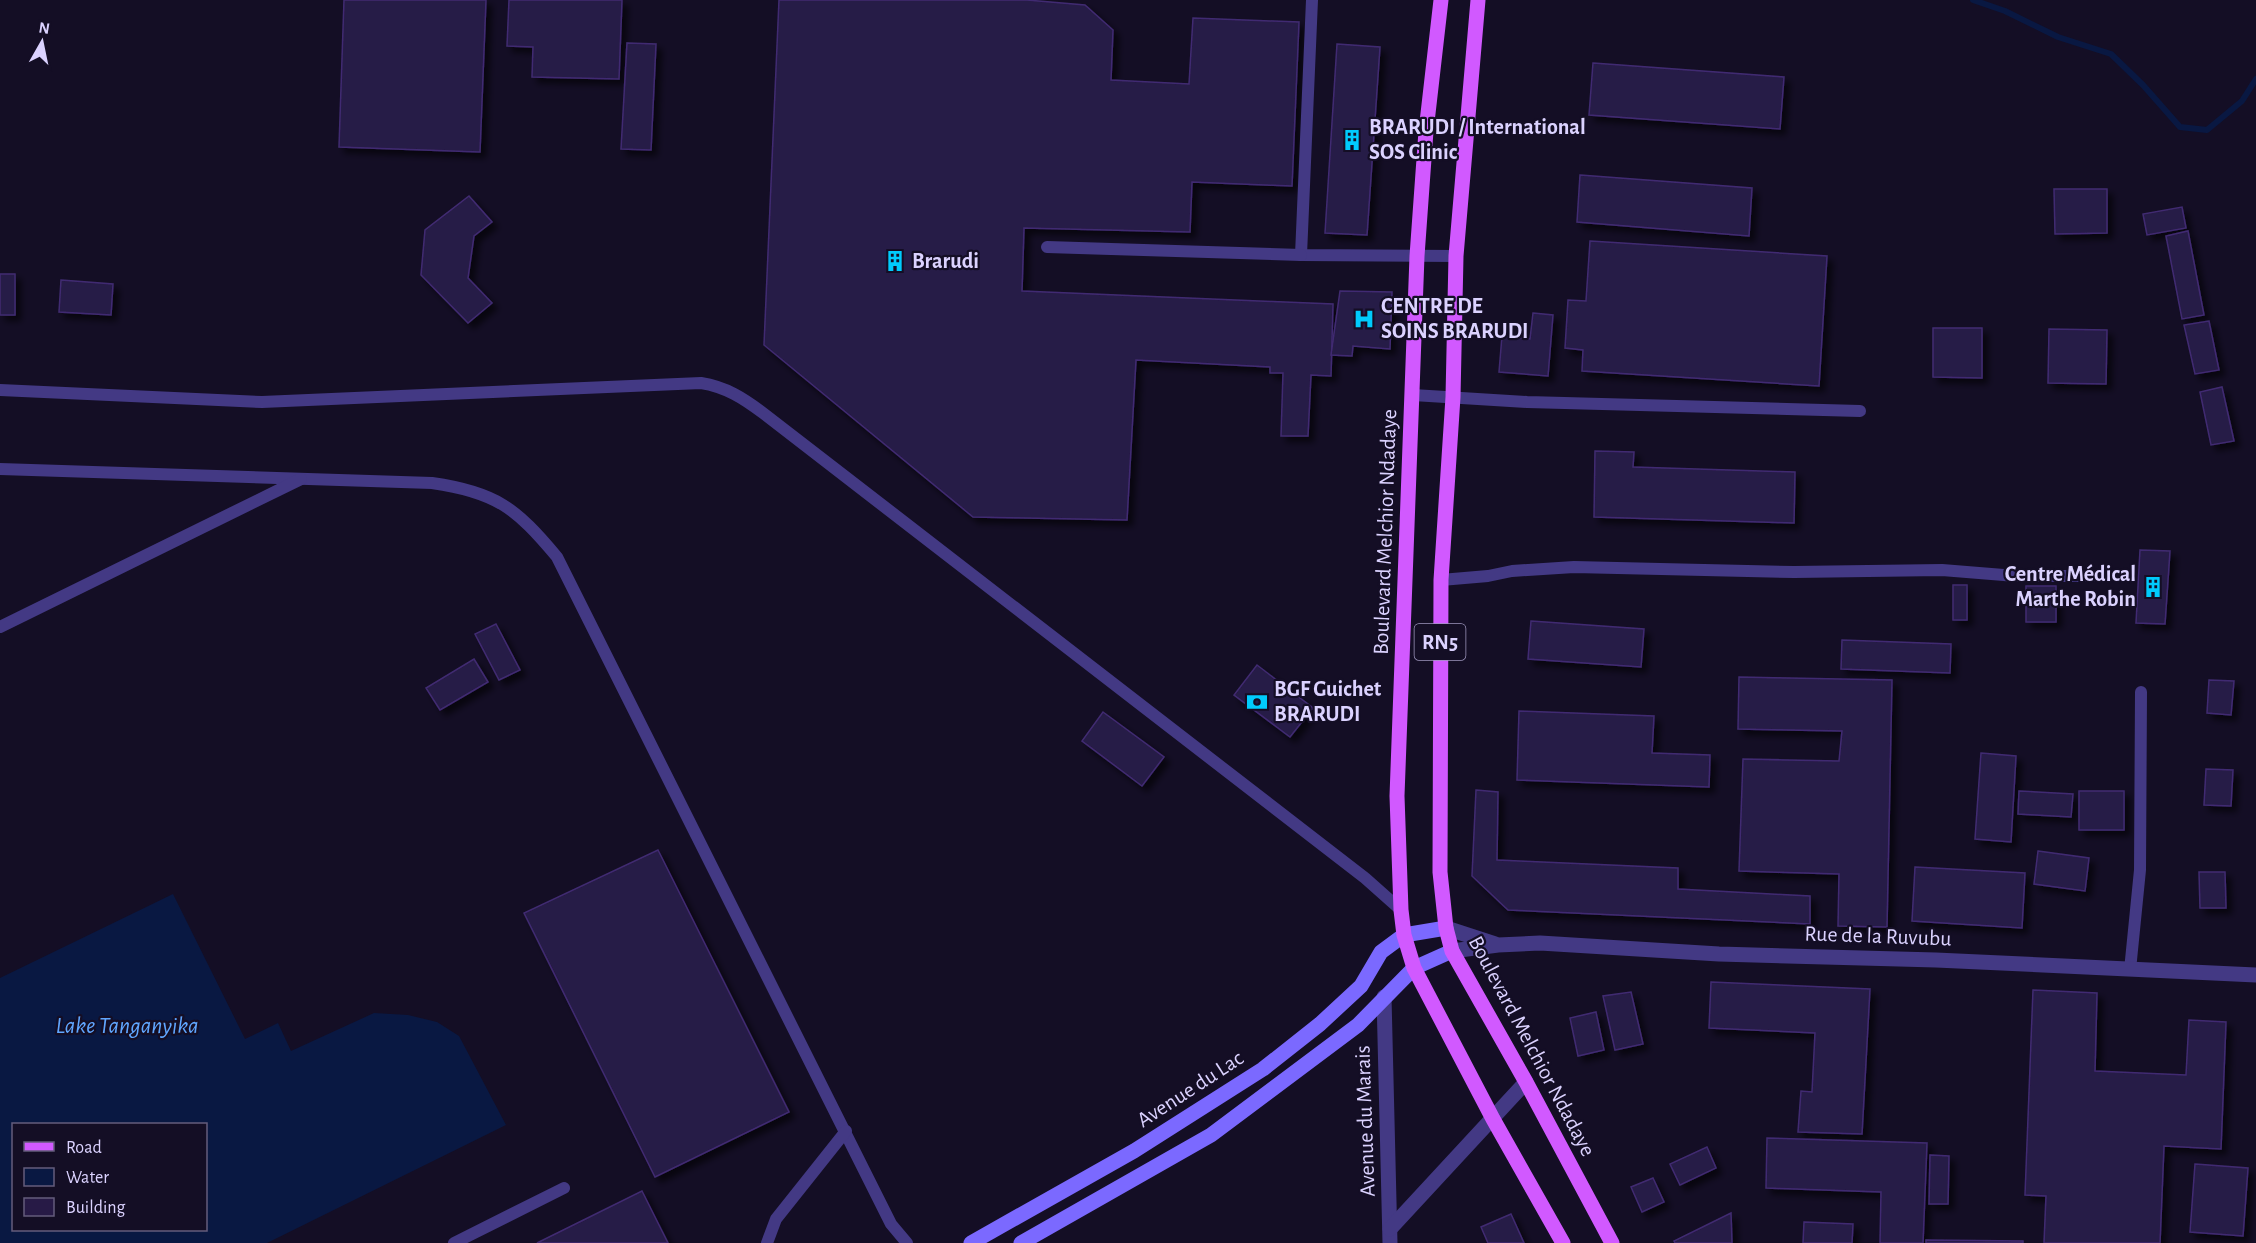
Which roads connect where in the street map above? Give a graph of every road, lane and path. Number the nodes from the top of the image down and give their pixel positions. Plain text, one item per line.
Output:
1 (1312, 0) edge
2 (1441, 0) edge
3 (1478, 0) edge
4 (1047, 247) dead end
5 (1301, 255) junction
6 (1417, 256) junction
7 (1456, 256) junction
8 (0, 390) edge
9 (1413, 395) junction
10 (1453, 397) junction
11 (1860, 411) dead end
12 (0, 469) edge
13 (302, 479) junction
14 (2092, 576) dead end
15 (1441, 580) junction
16 (0, 627) edge
17 (2141, 692) dead end
18 (1401, 910) junction
19 (1446, 928) junction
20 (1404, 935) junction
21 (1498, 945) junction
22 (1452, 951) junction
23 (1414, 968) junction
24 (2130, 970) junction
25 (2256, 975) edge
26 (1384, 997) junction
27 (1526, 1082) junction
28 (1493, 1119) junction
29 (846, 1131) junction
30 (564, 1188) dead end
31 (1390, 1236) edge
32 (453, 1243) edge
33 (767, 1243) edge
34 (907, 1243) edge
35 (971, 1243) edge
36 (1021, 1243) edge
37 (1563, 1243) edge
38 (1612, 1243) edge

1 - 5 lane
2 - 6 main road, Boulevard Melchior Ndadaye / RN5
3 - 7 main road, Boulevard Melchior Ndadaye / RN5
4 - 5 lane
5 - 6 lane
6 - 7 lane
6 - 9 main road, Boulevard Melchior Ndadaye / RN5
7 - 10 main road, Boulevard Melchior Ndadaye / RN5
8 - 18 lane
9 - 10 lane
9 - 18 main road, Boulevard Melchior Ndadaye / RN5
10 - 11 lane
10 - 15 main road, Boulevard Melchior Ndadaye / RN5
12 - 13 lane
13 - 16 lane
13 - 29 lane
14 - 15 lane
15 - 19 main road, Boulevard Melchior Ndadaye / RN5
17 - 24 lane
18 - 20 main road, Boulevard Melchior Ndadaye / RN5
19 - 20 main road
19 - 21 street, Rue de la Ruvubu
19 - 22 main road, Boulevard Melchior Ndadaye / RN5
20 - 23 main road, Boulevard Melchior Ndadaye / RN5
20 - 35 main road, Avenue du Lac
21 - 22 street, Rue de la Ruvubu
21 - 24 street, Rue de la Ruvubu
22 - 23 main road, Avenue du Lac
22 - 27 main road, Boulevard Melchior Ndadaye / RN5
23 - 26 main road, Avenue du Lac
23 - 28 main road, Boulevard Melchior Ndadaye / RN5
24 - 25 street, Rue de la Ruvubu
26 - 31 street, Avenue du Marais
26 - 36 main road, Avenue du Lac
27 - 28 street
27 - 38 main road, Boulevard Melchior Ndadaye / RN5
28 - 31 street
28 - 37 main road, Boulevard Melchior Ndadaye / RN5
29 - 33 lane
29 - 34 lane
30 - 32 lane

